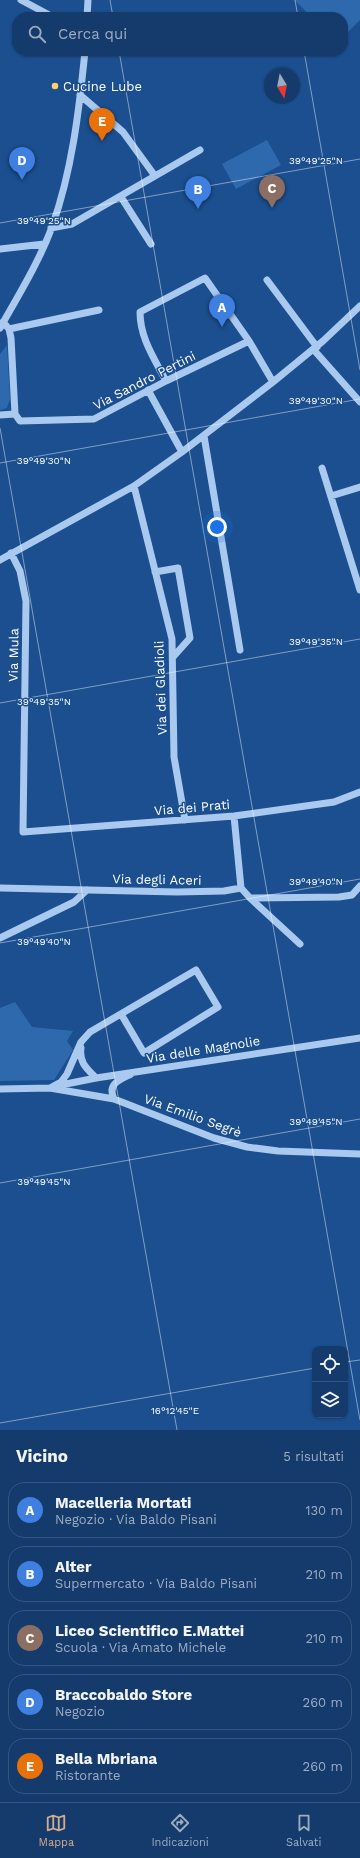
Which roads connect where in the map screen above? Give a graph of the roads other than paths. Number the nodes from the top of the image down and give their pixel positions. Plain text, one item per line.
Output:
1 (21, 0) edge
2 (88, 0) edge
3 (44, 12) edge
4 (87, 12) edge
5 (84, 56) edge
6 (80, 95) junction
7 (200, 150) dead end
8 (155, 176) junction
9 (121, 197) junction
10 (51, 228) junction
11 (44, 244) junction
12 (151, 244) dead end
13 (0, 249) edge
14 (267, 280) dead end
15 (360, 306) edge
16 (99, 310) dead end
17 (2, 325) edge
18 (9, 329) junction
19 (249, 341) junction
20 (315, 348) junction
21 (166, 381) junction
22 (273, 382) junction
23 (148, 390) junction
24 (360, 402) edge
25 (15, 414) junction
26 (0, 415) edge
27 (204, 436) junction
28 (182, 452) junction
29 (322, 468) dead end
30 (134, 486) junction
31 (360, 488) edge
32 (331, 496) junction
33 (11, 554) junction
34 (0, 560) edge
35 (155, 572) junction
36 (360, 590) edge
37 (240, 650) dead end
38 (173, 657) junction
39 (360, 792) edge
40 (234, 816) junction
41 (185, 820) junction
42 (23, 832) joint
43 (360, 886) edge
44 (0, 888) edge
45 (241, 888) junction
46 (87, 890) junction
47 (250, 898) junction
48 (0, 938) edge
49 (300, 944) dead end
50 (121, 1014) junction
51 (360, 1038) edge
52 (81, 1042) junction
53 (137, 1072) junction
54 (96, 1078) junction
55 (50, 1088) junction
56 (0, 1089) edge
57 (114, 1099) junction
58 (360, 1154) edge

1 - 3 street
2 - 4 street
5 - 6 street
6 - 8 street
6 - 10 street
7 - 8 street
8 - 9 street
9 - 10 street
9 - 12 street
10 - 11 street
11 - 13 street
11 - 17 street
14 - 20 street
15 - 20 street
16 - 18 street
17 - 18 street
18 - 25 street
19 - 21 street, Via Sandro Pertini
19 - 21 street
19 - 22 street
20 - 22 street
20 - 24 street
21 - 23 street, Via Sandro Pertini
22 - 27 street
23 - 25 street, Via Sandro Pertini
23 - 28 street
25 - 26 street, Via Sandro Pertini
27 - 28 street
27 - 37 street
28 - 30 street
29 - 32 street
30 - 33 street
30 - 35 street, Via dei Gladioli
31 - 32 street
32 - 36 street
33 - 34 street
33 - 42 street, Via Mula
35 - 38 street, Via dei Gladioli
35 - 38 street
38 - 41 street, Via dei Gladioli
39 - 40 street, Via dei Prati
40 - 41 street, Via dei Prati
40 - 45 street
41 - 42 street, Via dei Prati
43 - 47 street
44 - 46 street, Via degli Aceri
45 - 46 street, Via degli Aceri
45 - 47 street
46 - 48 street
47 - 49 street
50 - 50 street
50 - 52 street
51 - 53 street, Via delle Magnolie
52 - 54 street
52 - 55 street
53 - 54 street, Via delle Magnolie
53 - 57 street
54 - 55 street, Via delle Magnolie
55 - 56 street
55 - 57 street, Via Emilio Segrè
57 - 58 street, Via Emilio Segrè

